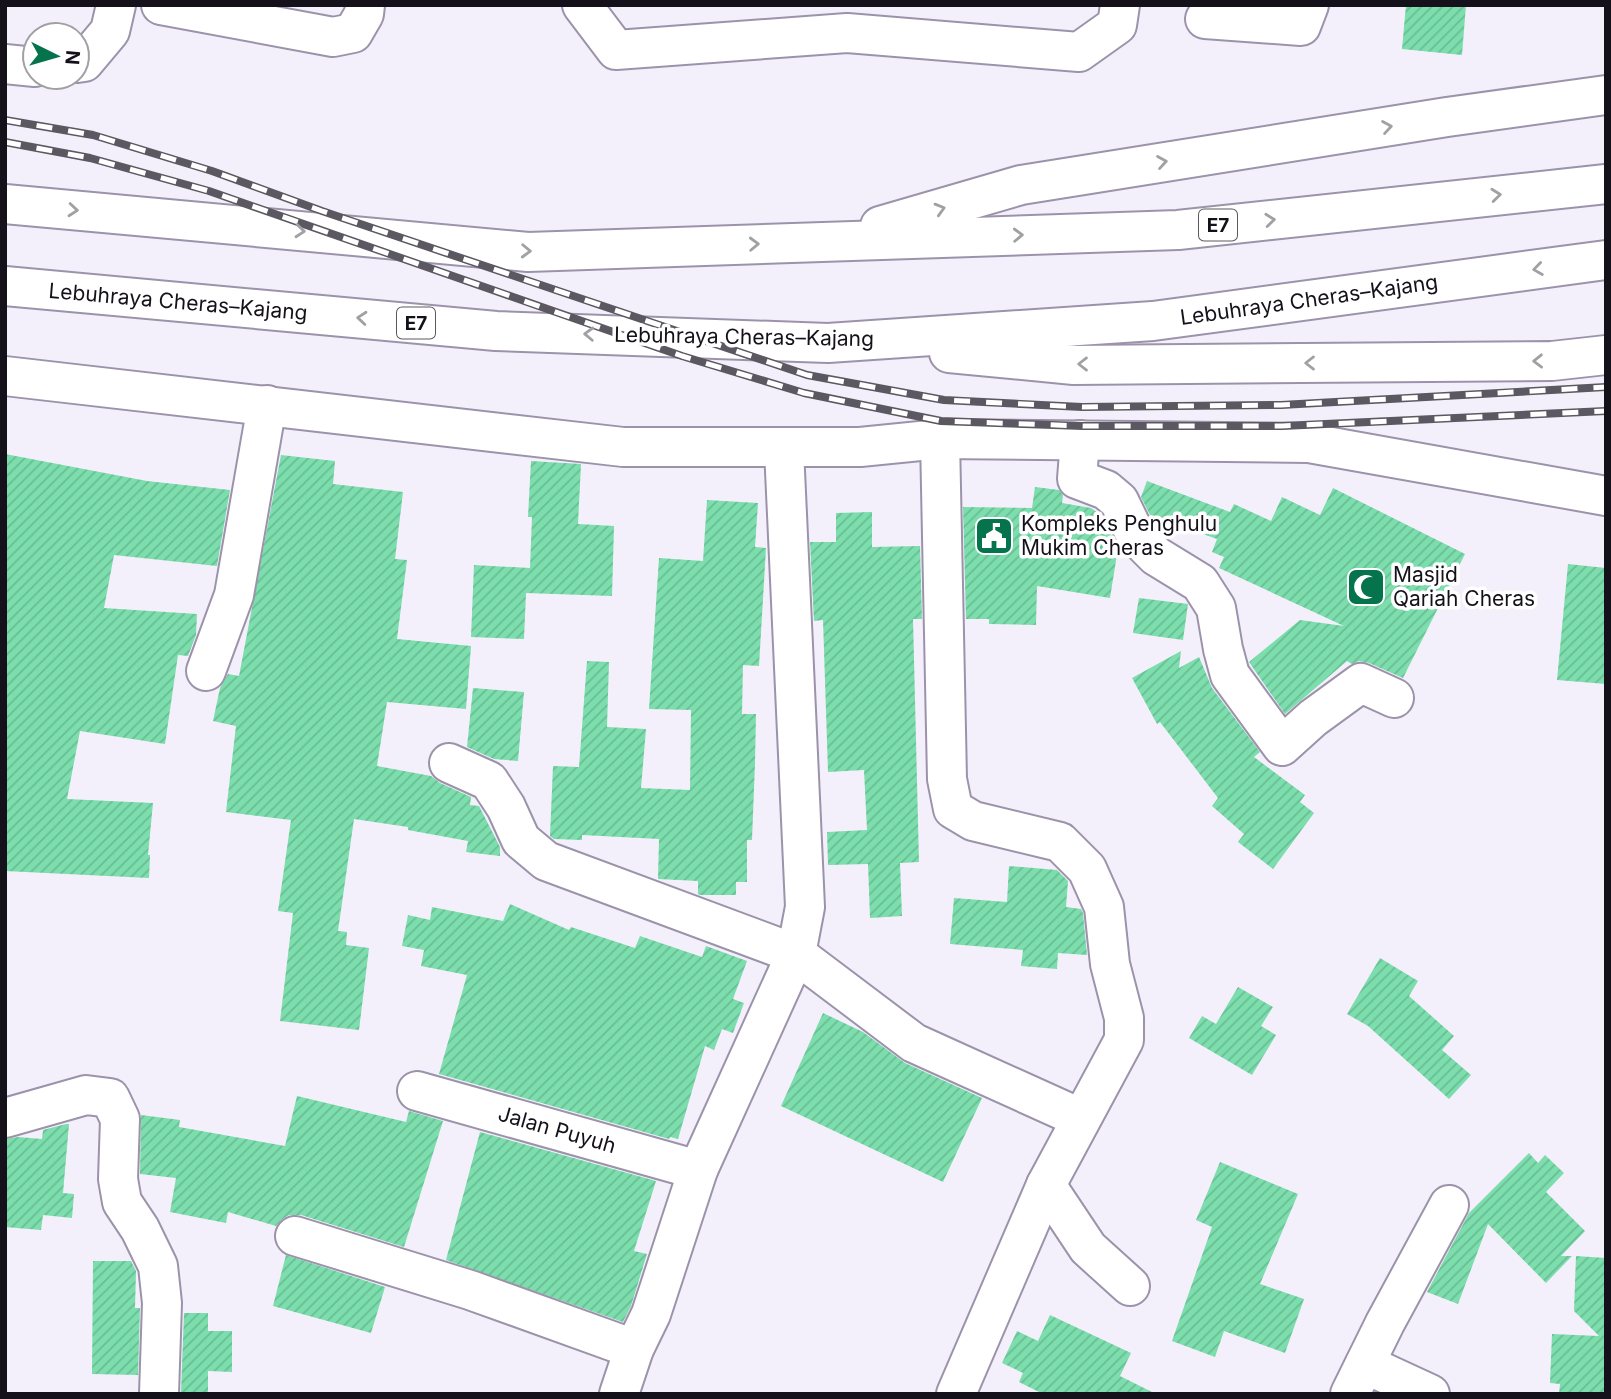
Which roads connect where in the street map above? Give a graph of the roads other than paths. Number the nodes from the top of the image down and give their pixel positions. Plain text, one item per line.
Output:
1 (116, 5) edge
2 (161, 5) edge
3 (583, 5) edge
4 (1120, 5) edge
5 (1309, 5) edge
6 (359, 19) edge
7 (1205, 19) dead end
8 (91, 55) edge
9 (1606, 95) edge
10 (1606, 184) edge
11 (5, 204) edge
12 (828, 242) junction
13 (1606, 260) edge
14 (5, 286) edge
15 (828, 343) junction
16 (1606, 355) edge
17 (5, 376) edge
18 (267, 405) junction
19 (940, 439) junction
20 (1080, 440) junction
21 (785, 449) junction
22 (1606, 496) edge
23 (206, 671) dead end
24 (1394, 698) dead end
25 (449, 763) dead end
26 (796, 954) junction
27 (417, 1091) dead end
28 (5, 1118) edge
29 (1080, 1118) junction
30 (698, 1170) junction
31 (1046, 1185) junction
32 (1449, 1205) dead end
33 (295, 1236) dead end
34 (1130, 1286) dead end
35 (634, 1349) junction
36 (1358, 1379) edge
37 (159, 1394) edge
38 (619, 1394) edge
39 (956, 1394) edge
40 (1430, 1394) edge

1 - 8 main road
2 - 6 main road
3 - 4 main road
5 - 7 main road
12 -> 9 main road
12 -> 10 main road, E7
11 -> 12 main road, E7
13 -> 15 main road, Lebuhraya Cheras–Kajang / E7
15 -> 14 main road, Lebuhraya Cheras–Kajang / E7
16 -> 15 main road
17 - 18 main road
18 - 21 main road
18 - 23 main road
19 - 20 main road
19 - 21 main road
19 - 29 main road
20 - 22 main road
20 - 24 main road
21 - 26 main road
25 - 26 main road
26 - 29 main road
26 - 30 main road
27 - 30 main road, Jalan Puyuh
28 - 37 main road
29 - 31 main road
30 - 35 main road
31 - 34 main road
31 - 39 main road
32 - 36 main road
33 - 35 main road
35 - 38 main road
36 - 40 main road

